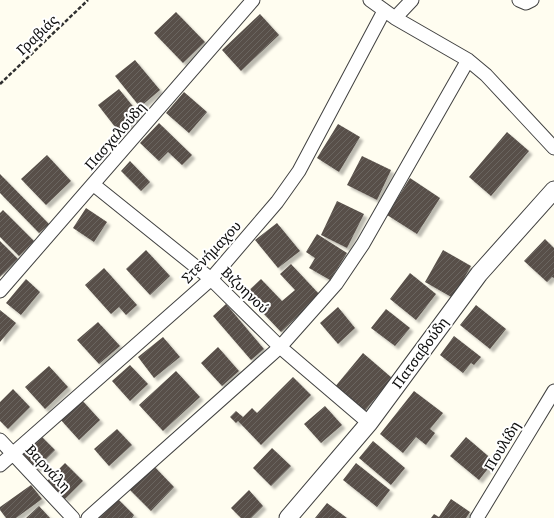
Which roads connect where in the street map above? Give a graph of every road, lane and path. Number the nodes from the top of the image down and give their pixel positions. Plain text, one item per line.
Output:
1 (88, 0) edge
2 (253, 0) edge
3 (370, 0) edge
4 (412, 0) edge
5 (519, 0) edge
6 (532, 0) edge
7 (389, 14) junction
8 (468, 60) junction
9 (0, 84) edge
10 (554, 148) edge
11 (94, 185) junction
12 (554, 190) edge
13 (211, 279) junction
14 (0, 291) edge
15 (280, 347) junction
16 (554, 391) edge
17 (369, 423) junction
18 (0, 440) edge
19 (13, 454) junction
20 (0, 465) edge
21 (73, 518) edge
22 (88, 518) edge
23 (288, 518) edge
24 (478, 518) edge

1 - 9 path, Γραβιάς
2 - 11 street, Πασχαλούδη
3 - 7 street
4 - 7 street, Στενήμαχου
5 - 6 street
7 - 8 street
7 - 13 street, Στενήμαχου
8 - 10 street
8 - 15 street
11 - 13 street, Βιζυηνού
11 - 14 street, Πασχαλούδη
12 - 17 street, Πατσαβούδη
13 - 15 street, Βιζυηνού
13 - 19 street, Στενήμαχου
15 - 17 street, Βιζυηνού
15 - 22 street
16 - 24 street, Πουλίδη
17 - 23 street, Πατσαβούδη
18 - 19 street, Βαρνάλη
19 - 20 street, Στενήμαχου
19 - 21 street, Βαρνάλη

